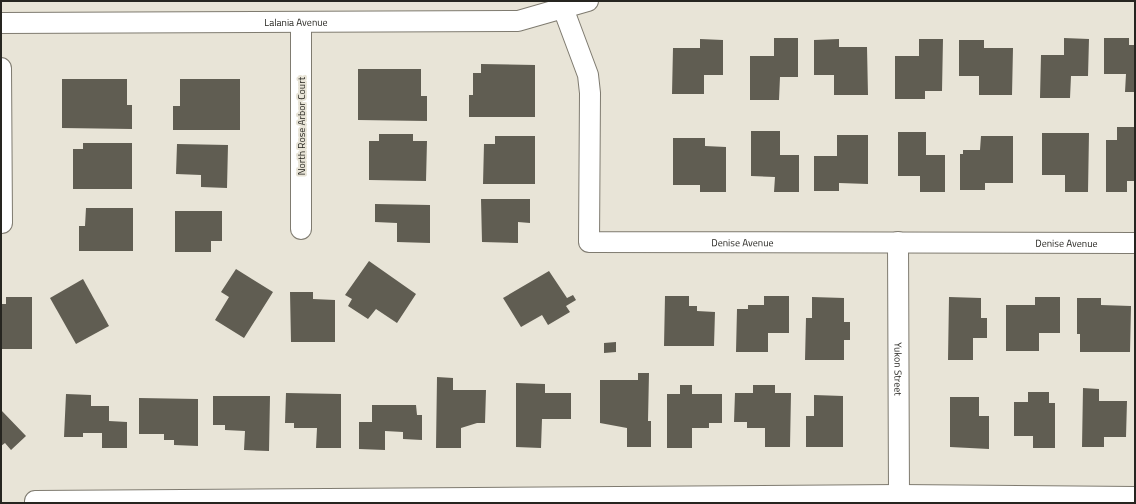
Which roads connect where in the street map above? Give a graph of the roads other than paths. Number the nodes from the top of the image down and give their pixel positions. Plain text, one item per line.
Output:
1 (588, 1) edge
2 (563, 8) junction
3 (1, 22) edge
4 (301, 22) junction
5 (1, 68) edge
6 (2, 223) dead end
7 (301, 229) dead end
8 (898, 242) junction
9 (1135, 243) edge
10 (899, 496) junction
11 (1135, 497) edge
12 (35, 502) edge

1 - 2 street, Lalania Avenue
2 - 4 street, Lalania Avenue
2 - 8 street, Denise Avenue
3 - 4 street, Lalania Avenue
4 - 7 street, North Rose Arbor Court
5 - 6 street
8 - 9 street, Denise Avenue
8 - 10 street, Yukon Street
10 - 11 street
10 - 12 street

